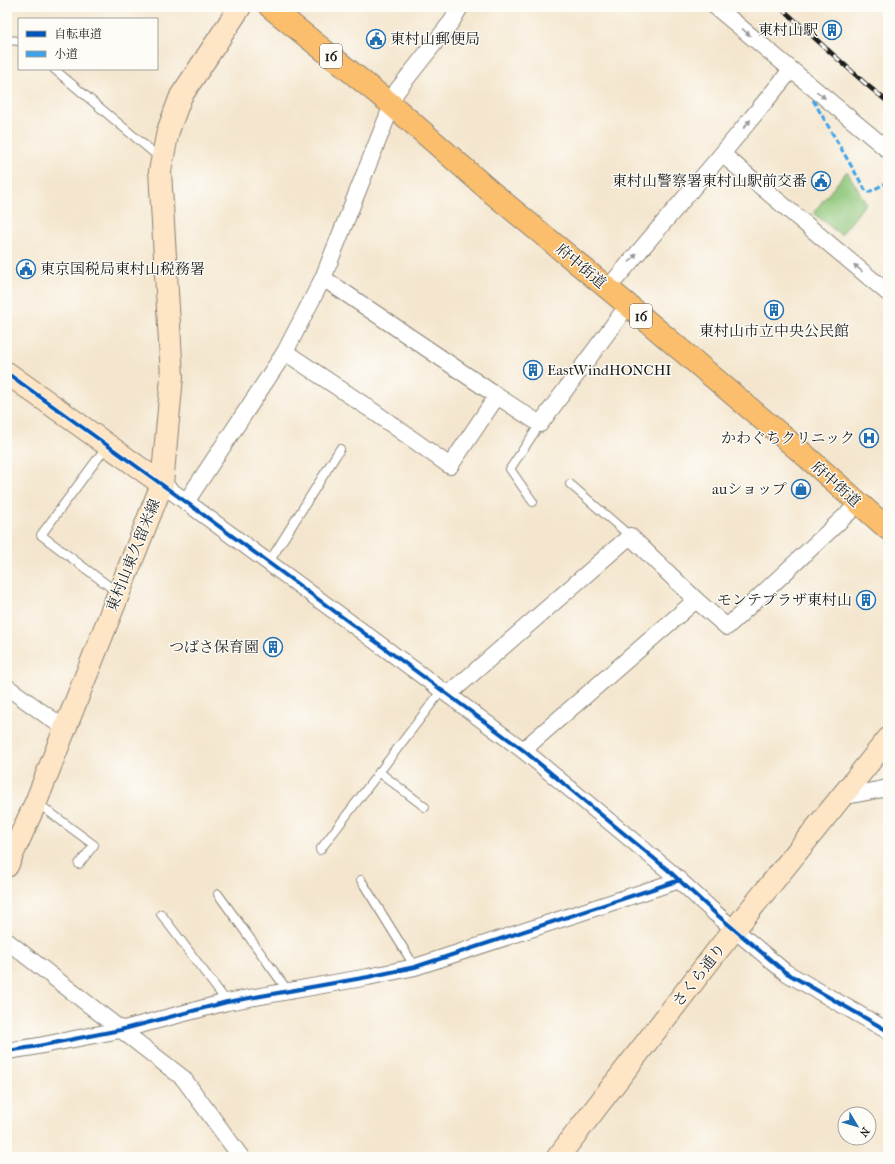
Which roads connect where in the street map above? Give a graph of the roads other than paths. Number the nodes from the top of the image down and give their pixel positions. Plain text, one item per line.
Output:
1 (240, 7) edge
2 (270, 7) edge
3 (460, 7) edge
4 (716, 7) edge
5 (8, 40) edge
6 (18, 41) edge
7 (55, 70) edge
8 (791, 70) junction
9 (392, 105) junction
10 (888, 150) edge
11 (722, 154) junction
12 (162, 160) junction
13 (323, 278) junction
14 (608, 288) junction
15 (888, 293) edge
16 (628, 305) junction
17 (285, 352) junction
18 (10, 381) edge
19 (496, 396) junction
20 (540, 424) junction
21 (107, 446) junction
22 (340, 449) dead end
23 (162, 484) junction
24 (570, 484) dead end
25 (186, 502) junction
26 (533, 502) dead end
27 (858, 504) junction
28 (888, 529) edge
29 (630, 536) junction
30 (269, 562) junction
31 (118, 594) junction
32 (696, 600) junction
33 (7, 687) edge
34 (446, 692) junction
35 (64, 728) junction
36 (888, 739) edge
37 (523, 750) junction
38 (379, 772) junction
39 (888, 788) edge
40 (841, 797) junction
41 (36, 802) junction
42 (425, 807) dead end
43 (320, 850) dead end
44 (79, 864) dead end
45 (7, 866) edge
46 (361, 880) dead end
47 (680, 880) junction
48 (218, 894) dead end
49 (161, 914) dead end
50 (735, 929) junction
51 (7, 941) edge
52 (414, 967) junction
53 (288, 991) junction
54 (227, 1002) junction
55 (120, 1030) junction
56 (888, 1031) edge
57 (7, 1051) edge
58 (241, 1157) edge
59 (558, 1157) edge

1 - 12 main road, 東村山東久留米線
2 - 9 main road, 府中街道 / 16
3 - 9 street
4 -> 8 street
5 - 6 lane
7 - 12 lane
8 -> 10 street
11 -> 8 street
9 - 13 street
9 - 14 main road, 府中街道 / 16
14 -> 11 street
15 -> 11 street
12 - 23 main road, 東村山東久留米線
13 - 17 street
13 - 19 street
14 - 16 main road, 府中街道 / 16
16 - 20 street
16 - 27 main road, 府中街道 / 16
17 - 19 street
17 - 25 street
18 - 21 main road
19 - 20 street
20 - 26 lane
21 - 23 main road
21 - 31 lane
22 - 30 lane
23 - 25 street
23 - 31 main road, 東村山東久留米線
24 - 29 lane
25 - 30 street
27 - 28 main road, 府中街道 / 16
27 - 32 street
29 - 32 street
29 - 34 street
30 - 34 street
31 - 35 main road, 東村山東久留米線
32 - 37 street
33 - 35 street
34 - 37 street
34 - 38 lane
35 - 41 main road, 東村山東久留米線
36 - 40 main road, さくら通り
37 - 47 street
38 - 42 lane
38 - 43 lane
39 - 40 street
40 - 50 main road, さくら通り
41 - 44 lane
41 - 45 main road, 東村山東久留米線
46 - 52 lane
47 - 50 street
47 - 52 street
48 - 53 lane
49 - 54 lane
50 - 56 street
50 - 59 main road, さくら通り
51 - 55 street
52 - 53 street
53 - 54 street
54 - 55 street
55 - 57 street
55 - 58 street

